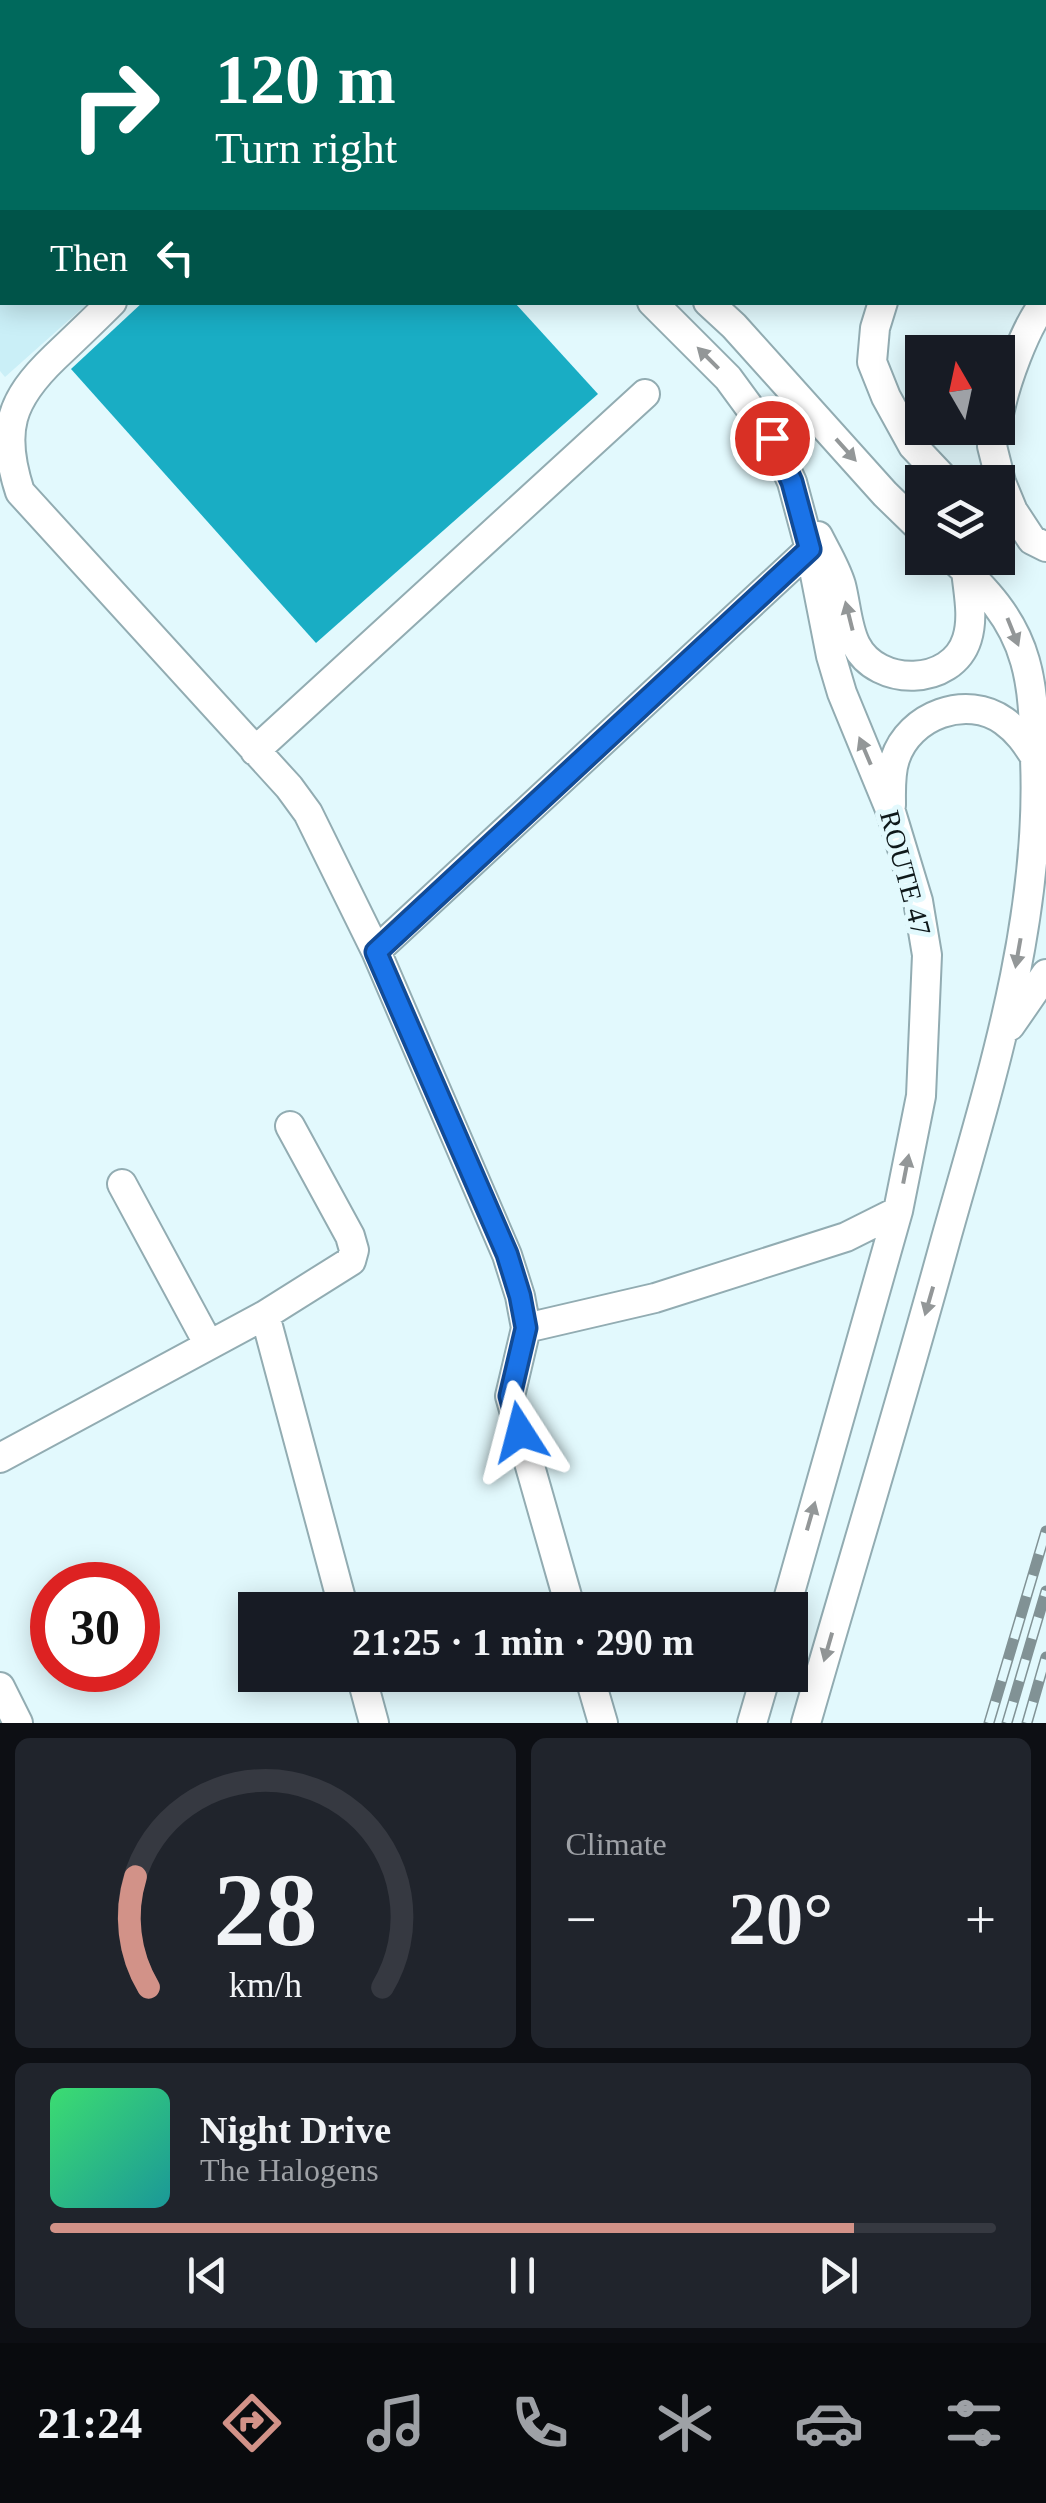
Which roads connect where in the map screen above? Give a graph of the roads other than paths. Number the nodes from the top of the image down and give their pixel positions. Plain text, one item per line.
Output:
1 (109, 305) edge
2 (655, 305) edge
3 (711, 305) edge
4 (882, 305) edge
5 (1043, 305) edge
6 (1015, 368) edge
7 (645, 394) dead end
8 (992, 445) edge
9 (931, 465) edge
10 (792, 482) junction
11 (905, 513) edge
12 (1015, 533) edge
13 (1039, 544) edge
14 (810, 549) junction
15 (962, 575) edge
16 (969, 575) edge
17 (255, 750) junction
18 (1035, 757) junction
19 (891, 812) junction
20 (376, 952) junction
21 (1046, 974) edge
22 (1002, 1037) junction
23 (290, 1126) dead end
24 (122, 1184) dead end
25 (898, 1211) junction
26 (265, 1316) junction
27 (526, 1328) junction
28 (209, 1345) junction
29 (0, 1458) edge
30 (339, 1592) edge
31 (566, 1592) edge
32 (789, 1592) edge
33 (0, 1687) edge
34 (366, 1692) edge
35 (594, 1692) edge
36 (761, 1692) edge
37 (18, 1723) edge
38 (374, 1723) edge
39 (603, 1723) edge
40 (752, 1723) edge
41 (806, 1723) edge

1 - 17 street
10 -> 2 street, ROUTE 47
3 -> 11 street
4 - 9 street
5 - 6 street
7 - 17 street
8 - 13 street
10 - 14 street, ROUTE 47
15 -> 10 street
12 - 13 street
19 -> 14 street, ROUTE 47
14 - 20 street
16 -> 18 street
17 - 20 street
18 - 19 street
18 -> 22 street
25 -> 19 street, ROUTE 47
20 - 27 street
21 - 22 street
22 -> 41 street
23 - 26 street
24 - 28 street
25 - 27 street
32 -> 25 street, ROUTE 47
26 - 28 street
26 - 30 street
27 - 31 street
28 - 29 street
33 - 37 street
34 - 38 street
35 - 39 street
36 - 40 street

